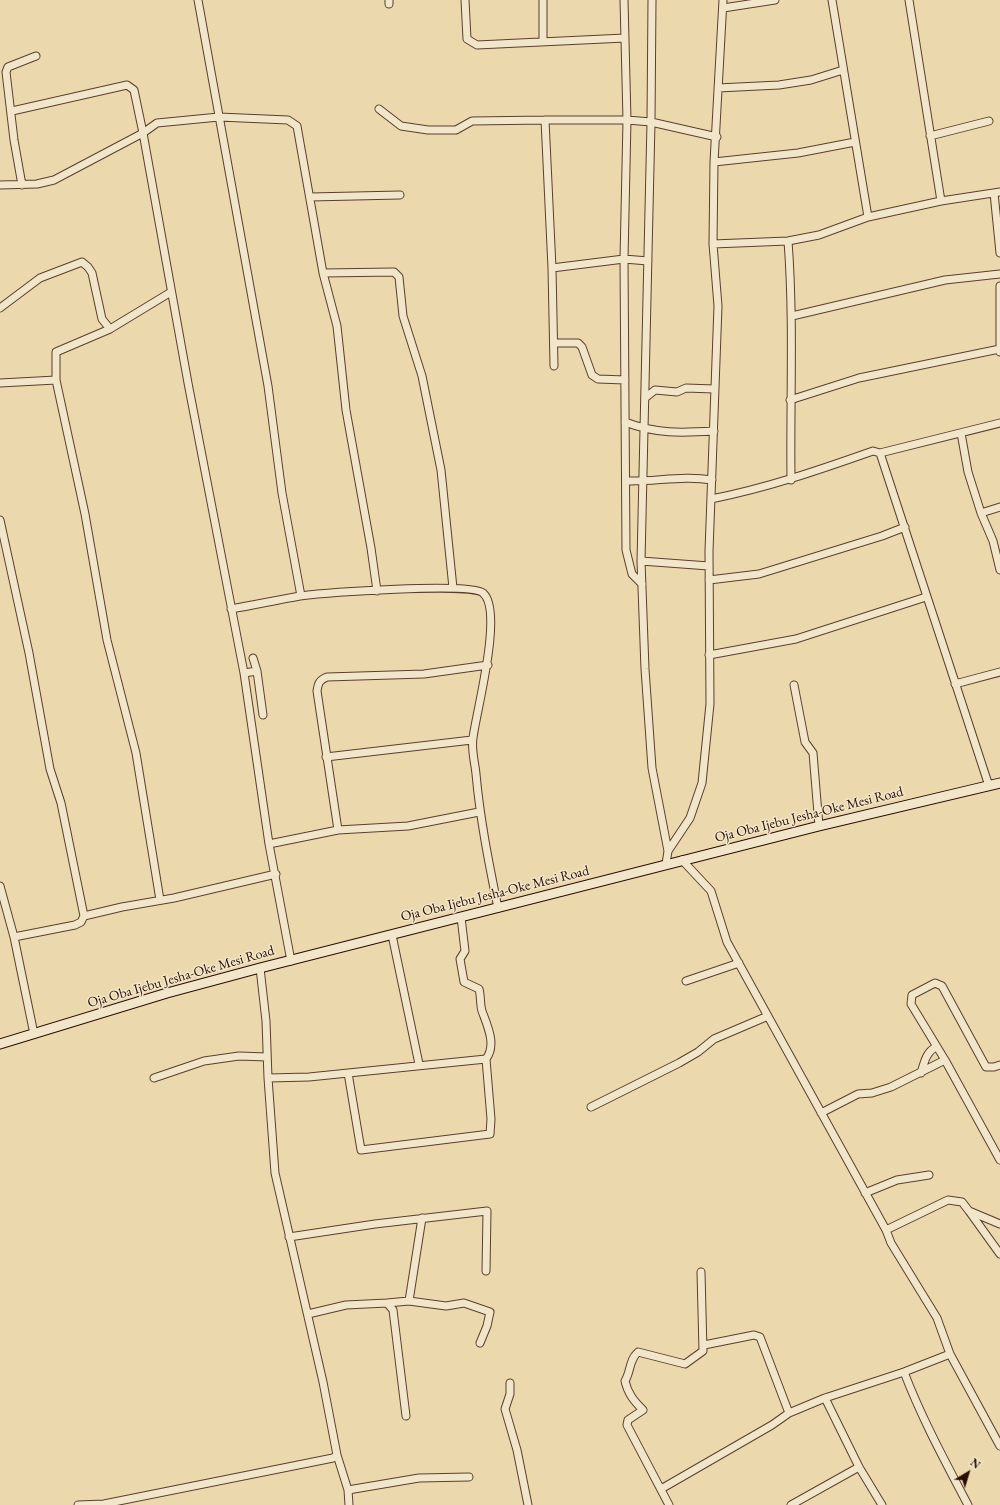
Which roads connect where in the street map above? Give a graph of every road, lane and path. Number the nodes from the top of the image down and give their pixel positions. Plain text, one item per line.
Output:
1 (198, 0) edge
2 (465, 0) edge
3 (543, 0) edge
4 (624, 0) edge
5 (652, 0) edge
6 (723, 0) edge
7 (775, 0) edge
8 (832, 0) edge
9 (909, 0) edge
10 (723, 8) junction
11 (625, 38) junction
12 (543, 42) junction
13 (36, 56) dead end
14 (843, 70) junction
15 (718, 88) junction
16 (379, 109) dead end
17 (12, 111) junction
18 (219, 118) junction
19 (545, 120) junction
20 (627, 120) junction
21 (989, 121) dead end
22 (651, 122) junction
23 (143, 133) junction
24 (930, 136) junction
25 (717, 138) junction
26 (855, 142) junction
27 (714, 162) junction
28 (0, 185) edge
29 (22, 185) junction
30 (997, 193) edge
31 (310, 196) junction
32 (400, 196) dead end
33 (941, 202) junction
34 (868, 217) junction
35 (788, 241) junction
36 (713, 244) junction
37 (1000, 253) edge
38 (624, 259) junction
39 (648, 261) junction
40 (552, 268) junction
41 (323, 273) junction
42 (1000, 274) edge
43 (1000, 286) edge
44 (171, 292) junction
45 (0, 308) edge
46 (792, 316) junction
47 (110, 329) junction
48 (554, 343) junction
49 (1000, 349) edge
50 (1000, 353) edge
51 (554, 366) dead end
52 (56, 380) junction
53 (625, 380) junction
54 (0, 383) edge
55 (714, 389) junction
56 (645, 398) junction
57 (790, 400) junction
58 (626, 422) junction
59 (1000, 423) edge
60 (644, 429) junction
61 (714, 431) junction
62 (961, 433) junction
63 (880, 453) junction
64 (712, 480) junction
65 (791, 480) junction
66 (626, 481) junction
67 (643, 482) junction
68 (711, 499) junction
69 (1000, 507) edge
70 (981, 513) junction
71 (0, 520) edge
72 (905, 527) junction
73 (3, 549) edge
74 (641, 561) junction
75 (709, 566) junction
76 (1000, 570) edge
77 (709, 580) junction
78 (642, 584) junction
79 (453, 588) junction
80 (377, 591) junction
81 (301, 596) junction
82 (926, 597) junction
83 (231, 609) junction
84 (709, 655) junction
85 (253, 658) dead end
86 (488, 665) junction
87 (257, 671) junction
88 (1000, 672) edge
89 (244, 673) junction
90 (955, 684) junction
91 (794, 685) dead end
92 (263, 715) dead end
93 (472, 740) junction
94 (326, 757) junction
95 (1000, 784) edge
96 (989, 786) junction
97 (479, 812) junction
98 (819, 826) junction
99 (338, 830) junction
100 (269, 844) junction
101 (668, 851) junction
102 (682, 860) junction
103 (666, 864) junction
104 (276, 874) junction
105 (0, 886) edge
106 (160, 900) junction
107 (498, 908) junction
108 (84, 916) junction
109 (461, 917) junction
110 (392, 935) junction
111 (14, 937) junction
112 (291, 961) junction
113 (739, 963) junction
114 (260, 968) junction
115 (686, 982) dead end
116 (768, 1016) junction
117 (34, 1034) junction
118 (0, 1044) edge
119 (936, 1047) junction
120 (267, 1057) junction
121 (486, 1059) junction
122 (945, 1060) junction
123 (419, 1064) junction
124 (1000, 1065) edge
125 (348, 1073) junction
126 (921, 1073) junction
127 (154, 1078) dead end
128 (268, 1078) junction
129 (591, 1108) dead end
130 (821, 1113) junction
131 (1000, 1160) edge
132 (929, 1175) dead end
133 (865, 1193) junction
134 (969, 1211) junction
135 (422, 1218) junction
136 (1000, 1224) edge
137 (886, 1230) junction
138 (289, 1237) junction
139 (1000, 1254) edge
140 (486, 1271) dead end
141 (701, 1272) dead end
142 (410, 1301) junction
143 (387, 1303) junction
144 (308, 1314) junction
145 (480, 1343) dead end
146 (704, 1344) junction
147 (950, 1354) junction
148 (904, 1372) junction
149 (510, 1383) dead end
150 (825, 1398) junction
151 (789, 1413) junction
152 (406, 1416) dead end
153 (1000, 1446) edge
154 (337, 1455) junction
155 (860, 1467) junction
156 (469, 1477) dead end
157 (661, 1489) junction
158 (348, 1490) junction
159 (78, 1505) edge
160 (349, 1505) edge
161 (528, 1505) edge
162 (669, 1505) edge
163 (791, 1505) edge
164 (882, 1505) edge
165 (968, 1505) edge

1 - 18 street
2 - 12 street
3 - 12 street
4 - 11 street
5 - 22 street
6 - 10 street
7 - 10 street
8 - 14 street
9 - 24 street
10 - 15 street
11 - 12 street
11 - 20 street
13 - 17 street
14 - 15 street
14 - 26 street
15 - 25 street
16 - 19 street
17 - 23 street
17 - 29 street
18 - 23 street
18 - 31 street
18 - 81 street
19 - 20 street
19 - 40 street
20 - 22 street
20 - 38 street
21 - 24 street
22 - 25 street
22 - 39 street
23 - 29 street
23 - 44 street
24 - 33 street
25 - 27 street
26 - 27 street
26 - 34 street
27 - 36 street
28 - 29 street
30 - 33 street
30 - 37 street
31 - 32 street
31 - 41 street
33 - 34 street
34 - 35 street
35 - 36 street
35 - 46 street
36 - 55 street
38 - 39 street
38 - 40 street
38 - 53 street
39 - 56 street
40 - 48 street
41 - 79 street
41 - 80 street
42 - 46 street
43 - 49 street
44 - 47 street
44 - 83 street
45 - 47 street
46 - 57 street
47 - 52 street
48 - 51 street
48 - 53 street
49 - 50 street
49 - 57 street
52 - 54 street
52 - 106 street
53 - 58 street
55 - 56 street
55 - 61 street
56 - 60 street
57 - 65 street
58 - 60 street
58 - 66 street
59 - 62 street
60 - 61 street
60 - 67 street
61 - 64 street
62 - 63 street
62 - 70 street
63 - 65 street
63 - 72 street
64 - 67 street
64 - 68 street
65 - 68 street
66 - 67 street
66 - 78 street
67 - 74 street
68 - 75 street
69 - 70 street
70 - 76 street
71 - 73 street
72 - 77 street
72 - 82 street
73 - 108 street
74 - 75 street
74 - 78 street
75 - 77 street
77 - 84 street
78 - 101 street
79 - 80 street
79 - 86 street
80 - 81 street
81 - 83 street
82 - 84 street
82 - 90 street
83 - 89 street
84 - 101 street
85 - 87 street
86 - 93 street
86 - 94 street
87 - 89 street
87 - 92 street
88 - 90 street
89 - 100 street
90 - 96 street
91 - 98 street
93 - 94 street
93 - 97 street
94 - 99 street
95 - 96 main road, Oja Oba Ijebu Jesha-Oke Mesi Road
96 - 98 main road, Oja Oba Ijebu Jesha-Oke Mesi Road
97 - 99 street
97 - 107 street
98 - 102 main road, Oja Oba Ijebu Jesha-Oke Mesi Road
99 - 100 street
100 - 104 street
101 - 103 street
102 - 103 main road, Oja Oba Ijebu Jesha-Oke Mesi Road
102 - 113 street
103 - 107 main road, Oja Oba Ijebu Jesha-Oke Mesi Road
104 - 106 street
104 - 112 street
105 - 111 street
106 - 108 street
107 - 109 main road, Oja Oba Ijebu Jesha-Oke Mesi Road
108 - 111 street
109 - 110 main road, Oja Oba Ijebu Jesha-Oke Mesi Road
109 - 121 street
110 - 112 main road, Oja Oba Ijebu Jesha-Oke Mesi Road
110 - 123 street
111 - 117 street
112 - 114 main road, Oja Oba Ijebu Jesha-Oke Mesi Road
113 - 115 street
113 - 116 street
114 - 117 main road, Oja Oba Ijebu Jesha-Oke Mesi Road
114 - 120 street
116 - 129 street
116 - 130 street
117 - 118 main road, Oja Oba Ijebu Jesha-Oke Mesi Road
119 - 122 street
119 - 124 street
119 - 126 street
120 - 127 street
120 - 128 street
121 - 123 street
121 - 125 street
122 - 126 street
122 - 131 street
123 - 125 street
125 - 128 street
126 - 130 street
128 - 138 street
130 - 133 street
132 - 133 street
133 - 137 street
134 - 136 street
134 - 137 street
134 - 139 street
135 - 138 street
135 - 140 street
135 - 142 street
137 - 147 street
138 - 144 street
141 - 146 street
142 - 143 street
142 - 145 street
143 - 144 street
143 - 152 street
144 - 154 street
146 - 151 street
146 - 157 street
147 - 148 street
147 - 153 street
148 - 150 street
148 - 165 street
149 - 161 street
150 - 151 street
150 - 155 street
151 - 157 street
154 - 158 street
154 - 159 street
155 - 163 street
155 - 164 street
156 - 158 street
157 - 162 street
158 - 160 street

